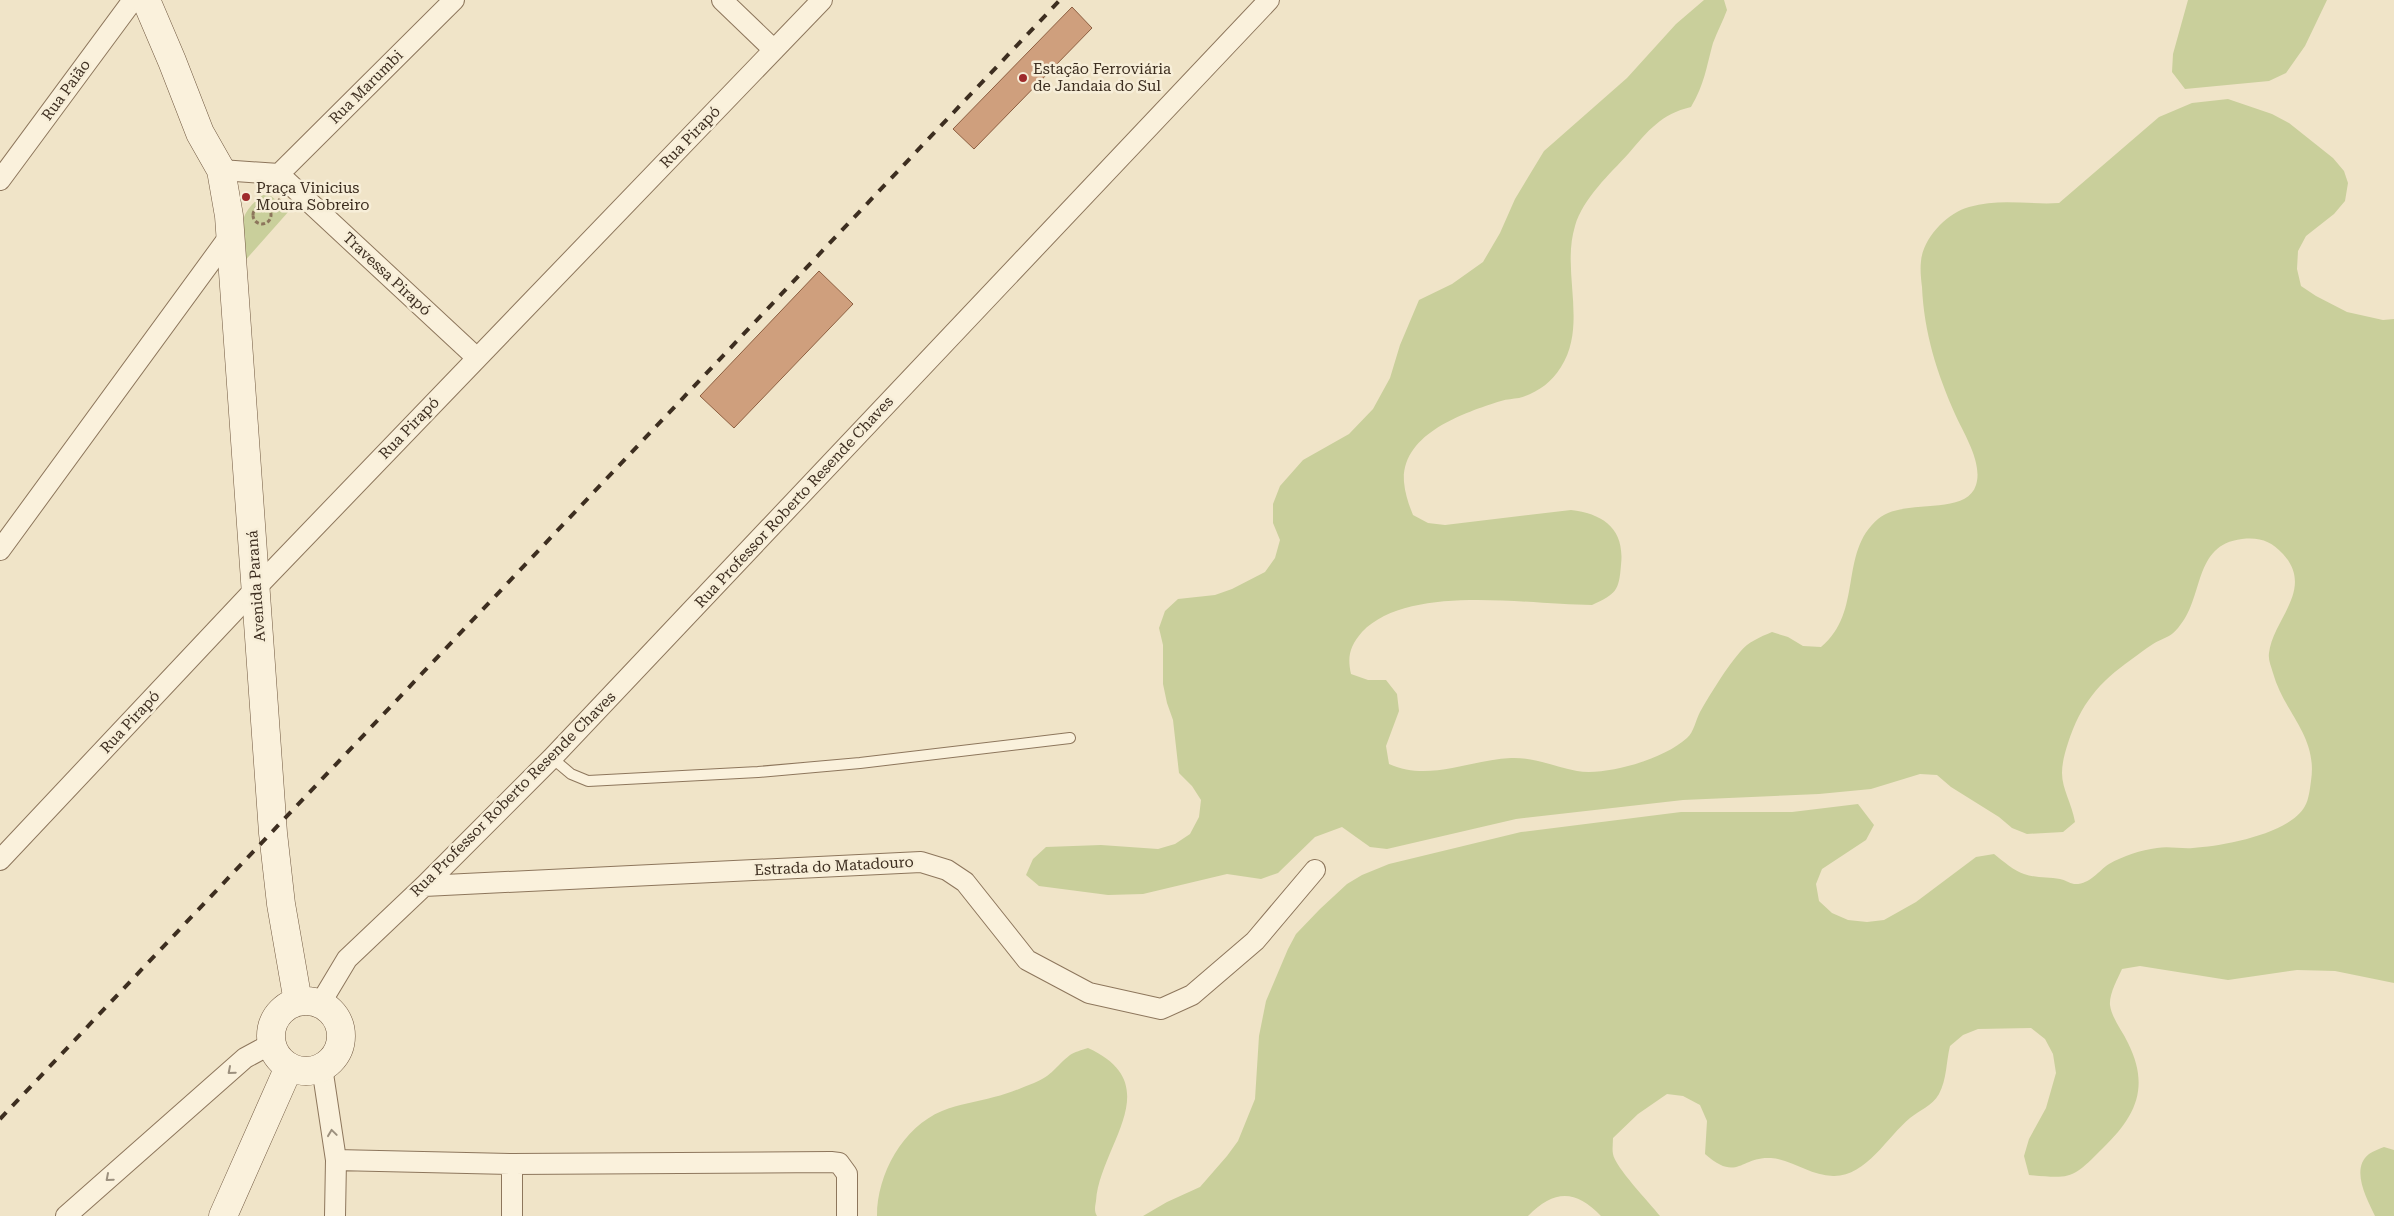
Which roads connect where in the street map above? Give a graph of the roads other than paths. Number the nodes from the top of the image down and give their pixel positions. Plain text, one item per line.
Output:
1 (133, 0) edge
2 (146, 0) edge
3 (454, 0) edge
4 (722, 0) edge
5 (822, 0) edge
6 (1269, 0) edge
7 (774, 50) junction
8 (221, 170) junction
9 (279, 174) junction
10 (0, 180) edge
11 (231, 234) junction
12 (477, 358) junction
13 (0, 549) edge
14 (256, 588) junction
15 (1070, 738) dead end
16 (552, 758) junction
17 (0, 860) edge
18 (1315, 870) dead end
19 (424, 886) junction
20 (309, 1003) junction
21 (271, 1044) junction
22 (289, 1067) junction
23 (322, 1067) junction
24 (336, 1160) junction
25 (512, 1164) junction
26 (66, 1216) edge
27 (223, 1216) edge
28 (335, 1216) edge
29 (512, 1216) edge
30 (847, 1216) edge

1 - 10 street, Rua Paião
2 - 8 street
3 - 9 street, Rua Marumbi
4 - 7 street
5 - 7 street, Rua Pirapó
6 - 16 street, Rua Professor Roberto Resende Chaves
7 - 12 street, Rua Pirapó
8 - 9 street
8 - 11 street, Avenida Paraná
9 - 12 street, Travessa Pirapó
11 - 13 street
11 - 14 street, Avenida Paraná
12 - 14 street, Rua Pirapó
14 - 17 street, Rua Pirapó
14 - 20 street, Avenida Paraná
15 - 16 lane
16 - 19 street, Rua Professor Roberto Resende Chaves
18 - 19 street, Estrada do Matadouro
19 - 20 street, Rua Professor Roberto Resende Chaves
20 - 21 street
20 - 23 street
21 - 22 street
21 -> 26 street
22 - 23 street
22 - 27 street
24 -> 23 street
24 - 25 street
24 - 28 street
25 - 29 street
25 - 30 street

